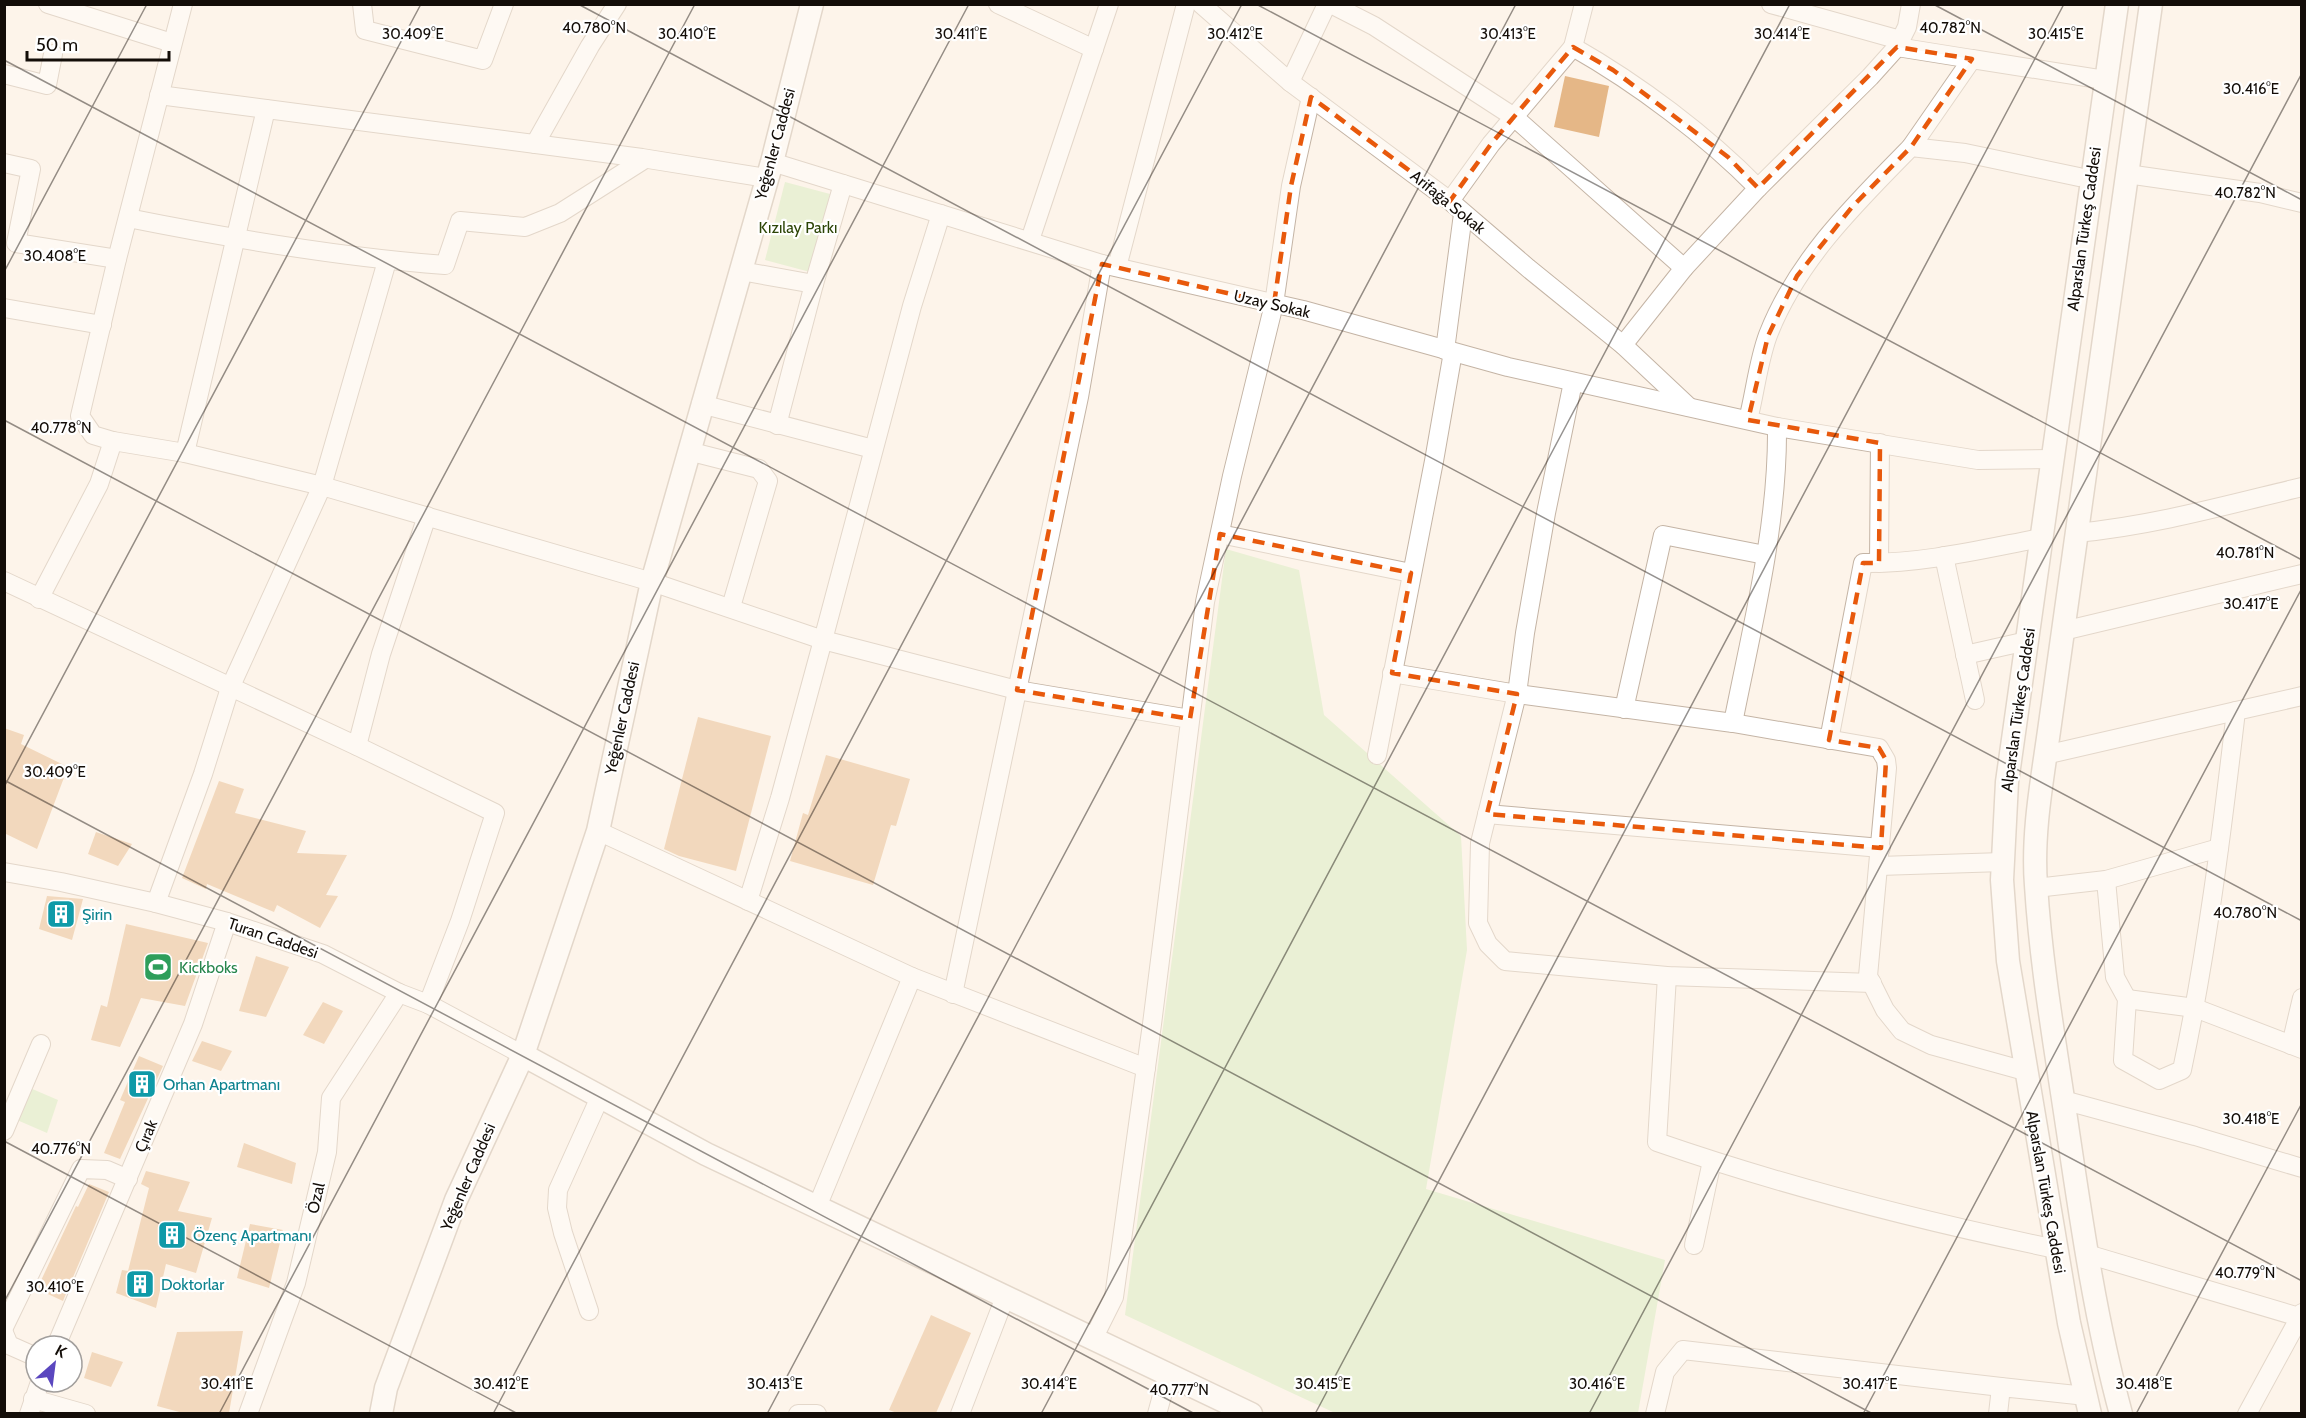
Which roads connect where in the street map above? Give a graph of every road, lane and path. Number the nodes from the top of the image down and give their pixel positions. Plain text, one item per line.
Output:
1 (48, 4) edge
2 (183, 4) edge
3 (362, 4) edge
4 (504, 4) edge
5 (617, 4) edge
6 (812, 4) edge
7 (998, 4) edge
8 (1109, 4) edge
9 (1186, 4) edge
10 (1201, 4) edge
11 (1327, 4) edge
12 (1331, 4) edge
13 (1584, 4) edge
14 (1771, 4) edge
15 (1911, 4) edge
16 (2117, 4) edge
17 (2151, 4) edge
18 (172, 43) junction
19 (1899, 44) junction
20 (1573, 47) junction
21 (1094, 49) junction
22 (53, 54) dead end
23 (1972, 59) junction
24 (4, 74) edge
25 (2105, 80) junction
26 (1290, 82) junction
27 (159, 95) junction
28 (1311, 97) junction
29 (266, 109) junction
30 (1514, 117) junction
31 (535, 144) junction
32 (1911, 147) junction
33 (645, 159) junction
34 (4, 164) edge
35 (770, 170) junction
36 (2127, 174) junction
37 (2079, 177) dead end
38 (843, 184) junction
39 (1758, 188) junction
40 (2301, 203) edge
41 (1457, 207) junction
42 (941, 214) junction
43 (128, 218) junction
44 (234, 239) junction
45 (1030, 240) junction
46 (117, 259) junction
47 (387, 261) junction
48 (1110, 266) junction
49 (1684, 268) junction
50 (741, 271) junction
51 (814, 284) junction
52 (1274, 304) junction
53 (4, 308) edge
54 (102, 325) junction
55 (1623, 345) junction
56 (1449, 351) junction
57 (1574, 382) junction
58 (701, 404) junction
59 (1689, 407) junction
60 (1748, 420) junction
61 (777, 425) junction
62 (1777, 427) junction
63 (113, 441) junction
64 (1881, 443) junction
65 (873, 449) junction
66 (688, 451) junction
67 (185, 453) junction
68 (2053, 459) junction
69 (322, 486) junction
70 (2301, 487) edge
71 (426, 516) junction
72 (2076, 533) junction
73 (1220, 534) junction
74 (2041, 538) junction
75 (1765, 555) junction
76 (1944, 555) junction
77 (1879, 563) junction
78 (1411, 573) junction
79 (2301, 574) edge
80 (4, 581) edge
81 (652, 582) junction
82 (39, 599) junction
83 (731, 607) junction
84 (2063, 631) junction
85 (823, 640) junction
86 (2027, 641) junction
87 (1965, 656) junction
88 (1392, 673) junction
89 (231, 688) junction
90 (1017, 690) junction
91 (1516, 694) junction
92 (2301, 696) edge
93 (1975, 700) dead end
94 (1624, 710) junction
95 (2236, 711) junction
96 (1190, 719) junction
97 (1733, 723) junction
98 (1829, 740) junction
99 (357, 746) junction
100 (1377, 755) dead end
101 (2045, 755) junction
102 (1487, 814) junction
103 (598, 831) junction
104 (2219, 848) junction
105 (1880, 857) junction
106 (2003, 862) junction
107 (4, 872) edge
108 (2106, 880) junction
109 (2036, 888) junction
110 (748, 901) junction
111 (156, 903) junction
112 (227, 922) junction
113 (1667, 976) junction
114 (912, 977) junction
115 (1872, 983) junction
116 (399, 993) junction
117 (953, 994) junction
118 (2301, 998) edge
119 (2127, 999) junction
120 (428, 1004) junction
121 (2195, 1008) junction
122 (41, 1044) dead end
123 (2296, 1047) edge
124 (523, 1055) junction
125 (1146, 1068) junction
126 (2025, 1071) junction
127 (600, 1097) junction
128 (2063, 1100) junction
129 (7, 1121) edge
130 (1712, 1161) junction
131 (2301, 1168) edge
132 (128, 1179) junction
133 (817, 1207) junction
134 (1694, 1245) dead end
135 (2056, 1249) junction
136 (2087, 1254) junction
137 (1005, 1297) junction
138 (589, 1311) dead end
139 (2300, 1315) edge
140 (4, 1327) edge
141 (4, 1332) edge
142 (61, 1334) edge
143 (1093, 1339) junction
144 (24, 1351) edge
145 (1168, 1374) junction
146 (2001, 1387) junction
147 (2088, 1405) edge
148 (31, 1406) edge
149 (86, 1413) edge
150 (248, 1413) edge
151 (381, 1413) edge
152 (798, 1413) edge
153 (817, 1413) edge
154 (960, 1413) edge
155 (1157, 1413) edge
156 (1251, 1413) edge
157 (1655, 1413) edge
158 (1998, 1413) edge
159 (2121, 1413) edge
160 (2247, 1413) edge

1 - 18 street
2 - 18 street
3 - 4 street
5 - 31 street
6 - 35 street, Yeğenler Caddesi
7 - 21 street
8 - 21 street
9 - 48 street
10 - 26 street, Arifağa Sokak
11 - 26 street
12 - 30 street
13 - 20 street
14 - 19 street
15 - 19 street
16 - 25 street, Alparslan Türkeş Caddesi
17 - 36 street, Alparslan Türkeş Caddesi
18 - 27 street
19 - 23 street
19 - 39 street
20 - 30 street
20 - 39 street
21 - 45 street
22 - 24 street
23 - 25 street
23 - 32 street
25 - 68 street, Alparslan Türkeş Caddesi
26 - 28 street, Arifağa Sokak
27 - 29 street, Uzay Sokak
27 - 43 street
28 - 41 street, Arifağa Sokak
28 - 52 street
29 - 31 street, Uzay Sokak
29 - 44 street
30 - 41 street
30 - 49 street
31 - 33 street, Uzay Sokak
32 - 37 street
32 - 60 street
33 - 35 street, Uzay Sokak
33 - 47 street
34 - 46 street
35 - 38 street, Uzay Sokak
35 - 50 street, Yeğenler Caddesi
36 - 40 street
36 - 72 street, Alparslan Türkeş Caddesi
38 - 42 street, Uzay Sokak
38 - 51 street
39 - 49 street
41 - 55 street, Arifağa Sokak
41 - 56 street
42 - 45 street, Uzay Sokak
42 - 65 street
43 - 44 street
43 - 46 street
44 - 47 street
44 - 67 street
45 - 48 street, Uzay Sokak
46 - 54 street
47 - 69 street
48 - 52 street, Uzay Sokak
48 - 90 street
49 - 55 street
50 - 51 street
50 - 58 street, Yeğenler Caddesi
51 - 61 street
52 - 56 street, Uzay Sokak
52 - 73 street
53 - 54 street
54 - 63 street
55 - 59 street, Arifağa Sokak
56 - 57 street, Uzay Sokak
56 - 78 street
57 - 59 street, Uzay Sokak
57 - 91 street
58 - 61 street
58 - 66 street, Yeğenler Caddesi
59 - 60 street, Uzay Sokak
60 - 62 street, Uzay Sokak
61 - 65 street
62 - 64 street, Uzay Sokak
62 - 75 street
63 - 67 street
63 - 82 street
64 - 68 street, Uzay Sokak
64 - 77 street
65 - 85 street
66 - 81 street, Yeğenler Caddesi
66 - 83 street
67 - 69 street
68 - 74 street, Alparslan Türkeş Caddesi
69 - 71 street
69 - 89 street
70 - 72 street
71 - 81 street
71 - 99 street
72 - 84 street, Alparslan Türkeş Caddesi
73 - 78 street
73 - 96 street
74 - 76 street
74 - 86 street, Alparslan Türkeş Caddesi
75 - 94 street
75 - 97 street
76 - 77 street
76 - 87 street
77 - 98 street
78 - 88 street
79 - 84 street
80 - 82 street
81 - 83 street
81 - 103 street, Yeğenler Caddesi
82 - 89 street
83 - 85 street
84 - 101 street, Alparslan Türkeş Caddesi
85 - 90 street
85 - 110 street
86 - 87 street
86 - 106 street, Alparslan Türkeş Caddesi
87 - 93 street
88 - 91 street
88 - 100 street
89 - 99 street
89 - 111 street
90 - 96 street
90 - 117 street
91 - 94 street
91 - 102 street
92 - 95 street
94 - 97 street
95 - 101 street
95 - 104 street
96 - 125 street
97 - 98 street
98 - 105 street
99 - 120 street
101 - 109 street, Alparslan Türkeş Caddesi
102 - 105 street
102 - 113 street
103 - 110 street
103 - 124 street, Yeğenler Caddesi
104 - 108 street
104 - 121 street
105 - 106 street
105 - 115 street
106 - 126 street, Alparslan Türkeş Caddesi
107 - 111 street, Turan Caddesi
108 - 109 street
108 - 119 street
109 - 128 street, Alparslan Türkeş Caddesi
110 - 114 street
111 - 112 street, Turan Caddesi
112 - 116 street, Turan Caddesi
112 - 132 street, Çırak
113 - 115 street
113 - 130 street
114 - 117 street
114 - 133 street
115 - 126 street
116 - 120 street, Turan Caddesi
116 - 150 street, Özal
117 - 125 street
118 - 123 street
119 - 121 street
119 - 121 street
120 - 124 street, Turan Caddesi
121 - 123 street
122 - 129 street
124 - 127 street
124 - 151 street, Yeğenler Caddesi
125 - 143 street
126 - 135 street, Alparslan Türkeş Caddesi
127 - 133 street
127 - 138 street
128 - 131 street
128 - 136 street, Alparslan Türkeş Caddesi
130 - 134 street
130 - 135 street
132 - 140 street
132 - 142 street, Çırak
133 - 137 street
135 - 147 street, Alparslan Türkeş Caddesi
136 - 139 street
136 - 159 street, Alparslan Türkeş Caddesi
137 - 143 street
137 - 154 street
139 - 160 street
141 - 144 street
143 - 145 street
145 - 155 street
145 - 156 street
146 - 147 street
146 - 157 street
146 - 158 street
148 - 149 street
152 - 153 street

